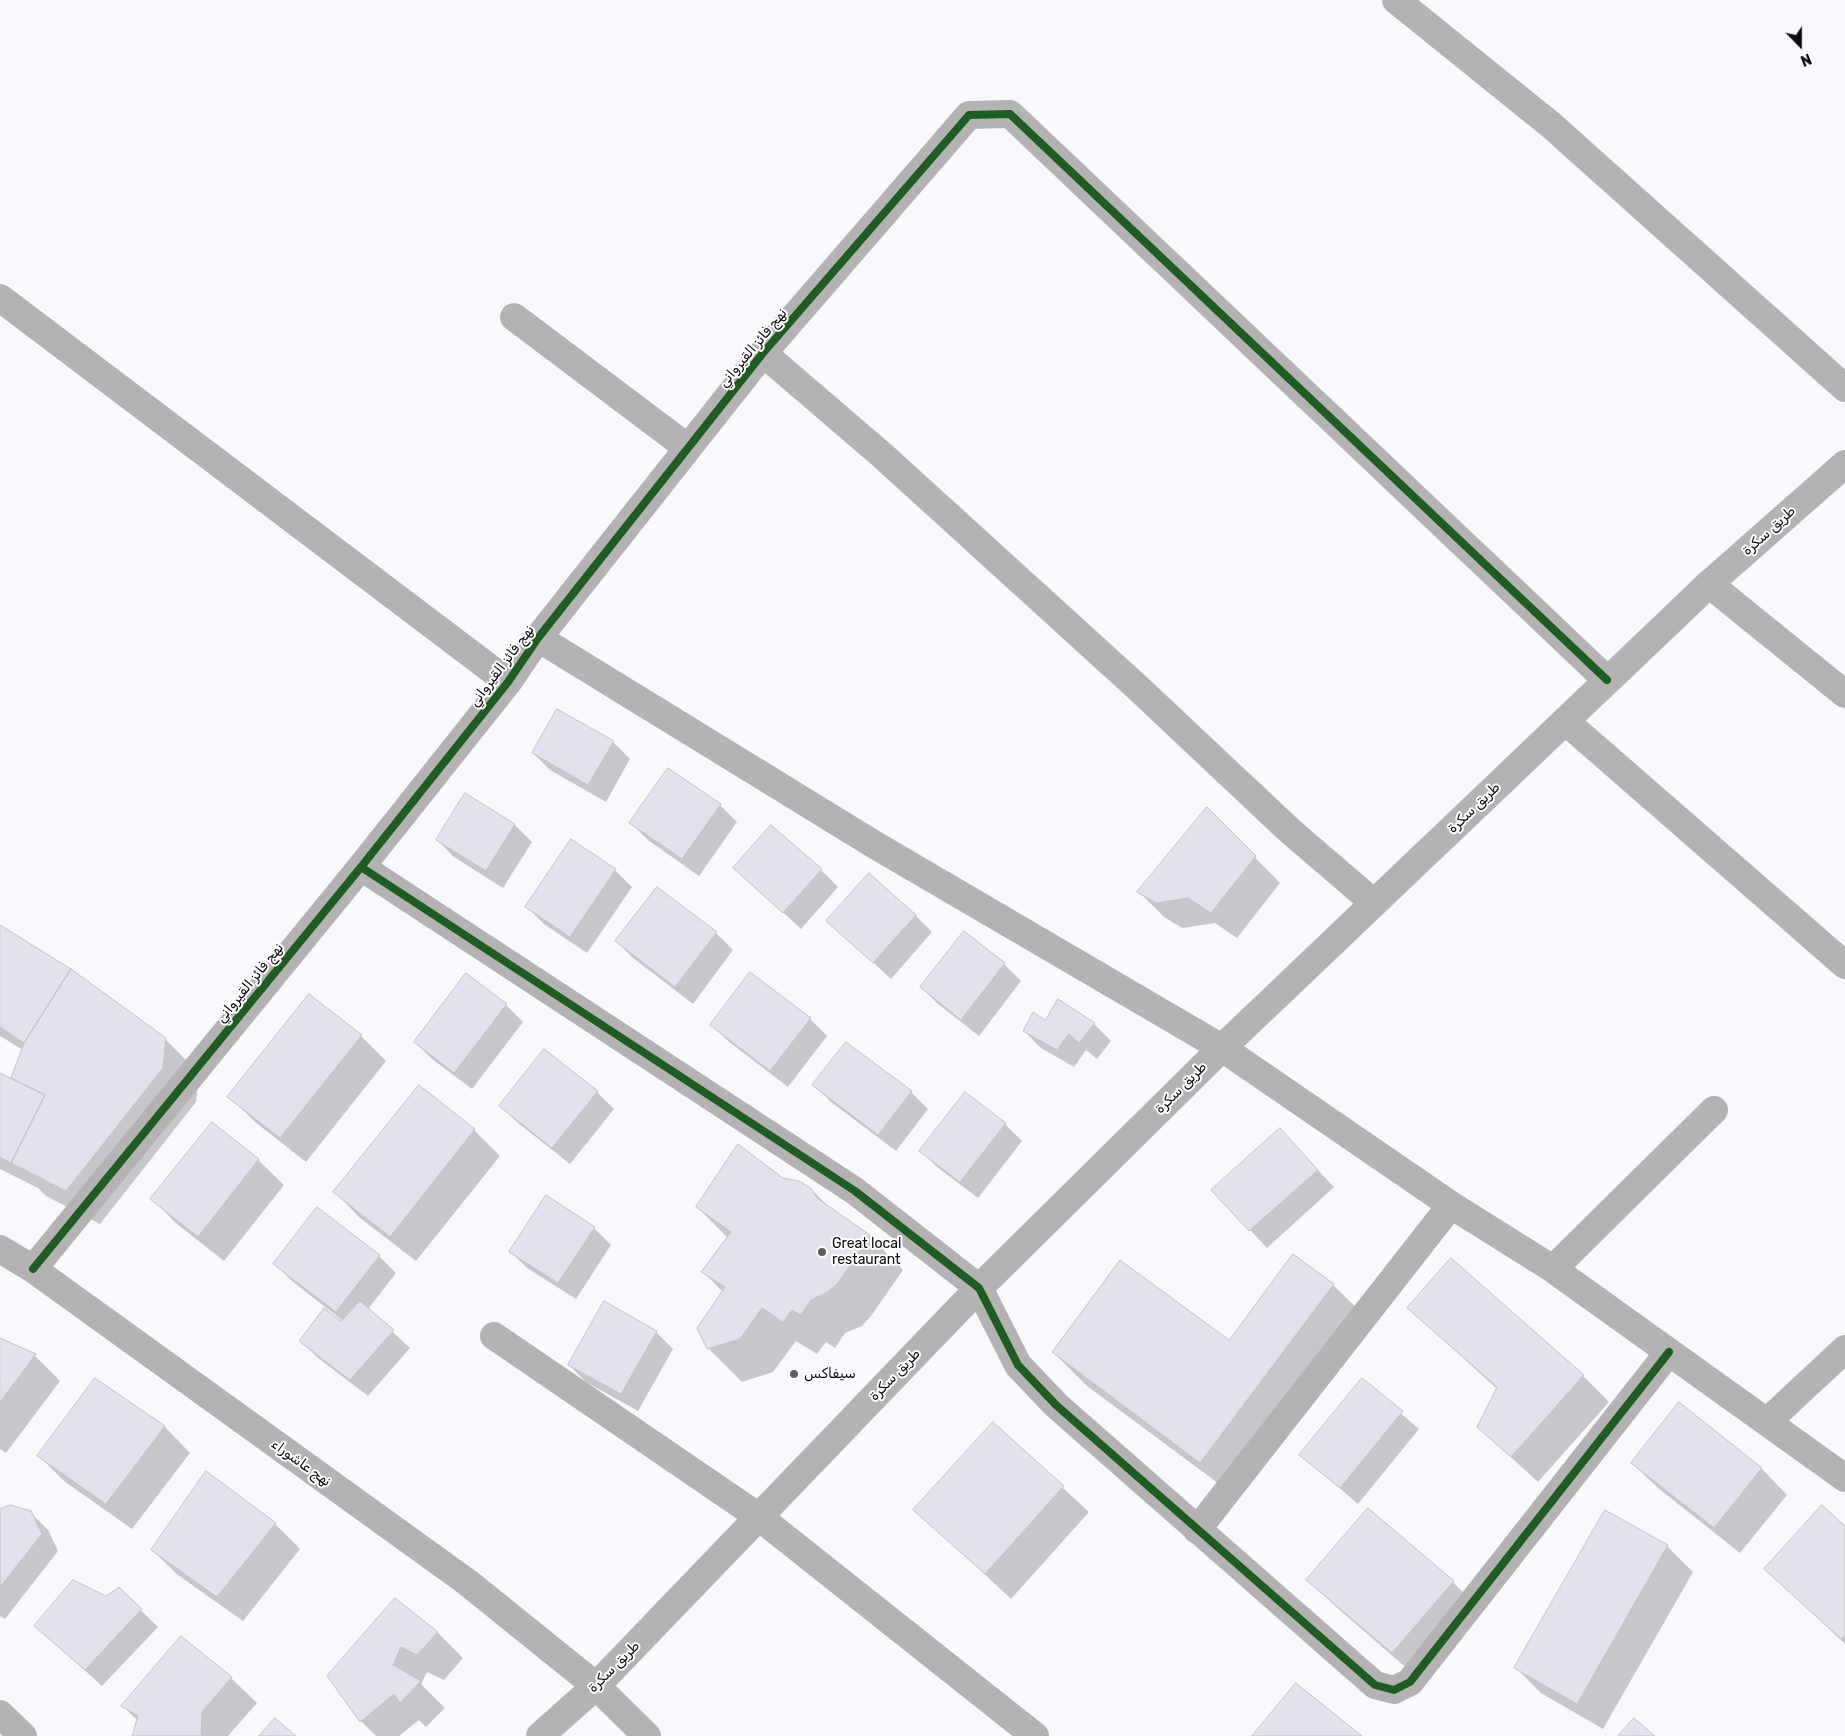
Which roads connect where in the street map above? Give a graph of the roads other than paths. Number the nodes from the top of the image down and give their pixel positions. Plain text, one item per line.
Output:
1 (1396, 0) edge
2 (0, 298) edge
3 (514, 317) dead end
4 (763, 353) junction
5 (1845, 388) edge
6 (688, 448) junction
7 (1845, 464) edge
8 (1710, 584) junction
9 (538, 638) junction
10 (1608, 680) junction
11 (508, 682) junction
12 (1845, 694) edge
13 (1565, 721) junction
14 (361, 867) junction
15 (1374, 903) junction
16 (1845, 965) edge
17 (1222, 1048) junction
18 (1714, 1110) dead end
19 (1452, 1204) junction
20 (0, 1248) edge
21 (33, 1269) junction
22 (1553, 1269) junction
23 (979, 1288) junction
24 (494, 1336) dead end
25 (1845, 1349) edge
26 (1670, 1352) junction
27 (1768, 1421) junction
28 (1845, 1478) edge
29 (759, 1517) junction
30 (1197, 1530) junction
31 (596, 1686) junction
32 (0, 1714) edge
33 (23, 1736) edge
34 (540, 1736) edge
35 (647, 1736) edge
36 (1035, 1736) edge

1 - 5 street
2 - 11 street
3 - 6 street
4 - 6 street, نهج فائز القيرواني
4 - 10 street, نهج فائز القيرواني
4 - 15 street
6 - 9 street, نهج فائز القيرواني
7 - 8 main road, طريق سكرة
8 - 10 main road, طريق سكرة
8 - 12 street
9 - 11 street, نهج فائز القيرواني
9 - 17 street
10 - 13 main road, طريق سكرة
11 - 14 street, نهج فائز القيرواني
13 - 15 main road, طريق سكرة
13 - 16 street
14 - 21 street, نهج فائز القيرواني
14 - 23 street
15 - 17 main road, طريق سكرة
17 - 19 street
17 - 23 main road, طريق سكرة
18 - 22 street
19 - 22 street
19 - 30 street
20 - 21 street, نهج عاشوراء
21 - 31 street, نهج عاشوراء
22 - 26 street
23 - 29 main road, طريق سكرة
23 - 30 street
24 - 29 street
25 - 27 street
26 - 27 street
26 - 30 street
27 - 28 street
29 - 31 main road, طريق سكرة
29 - 36 street
31 - 34 main road, طريق سكرة
31 - 35 street, نهج عاشوراء
32 - 33 street

